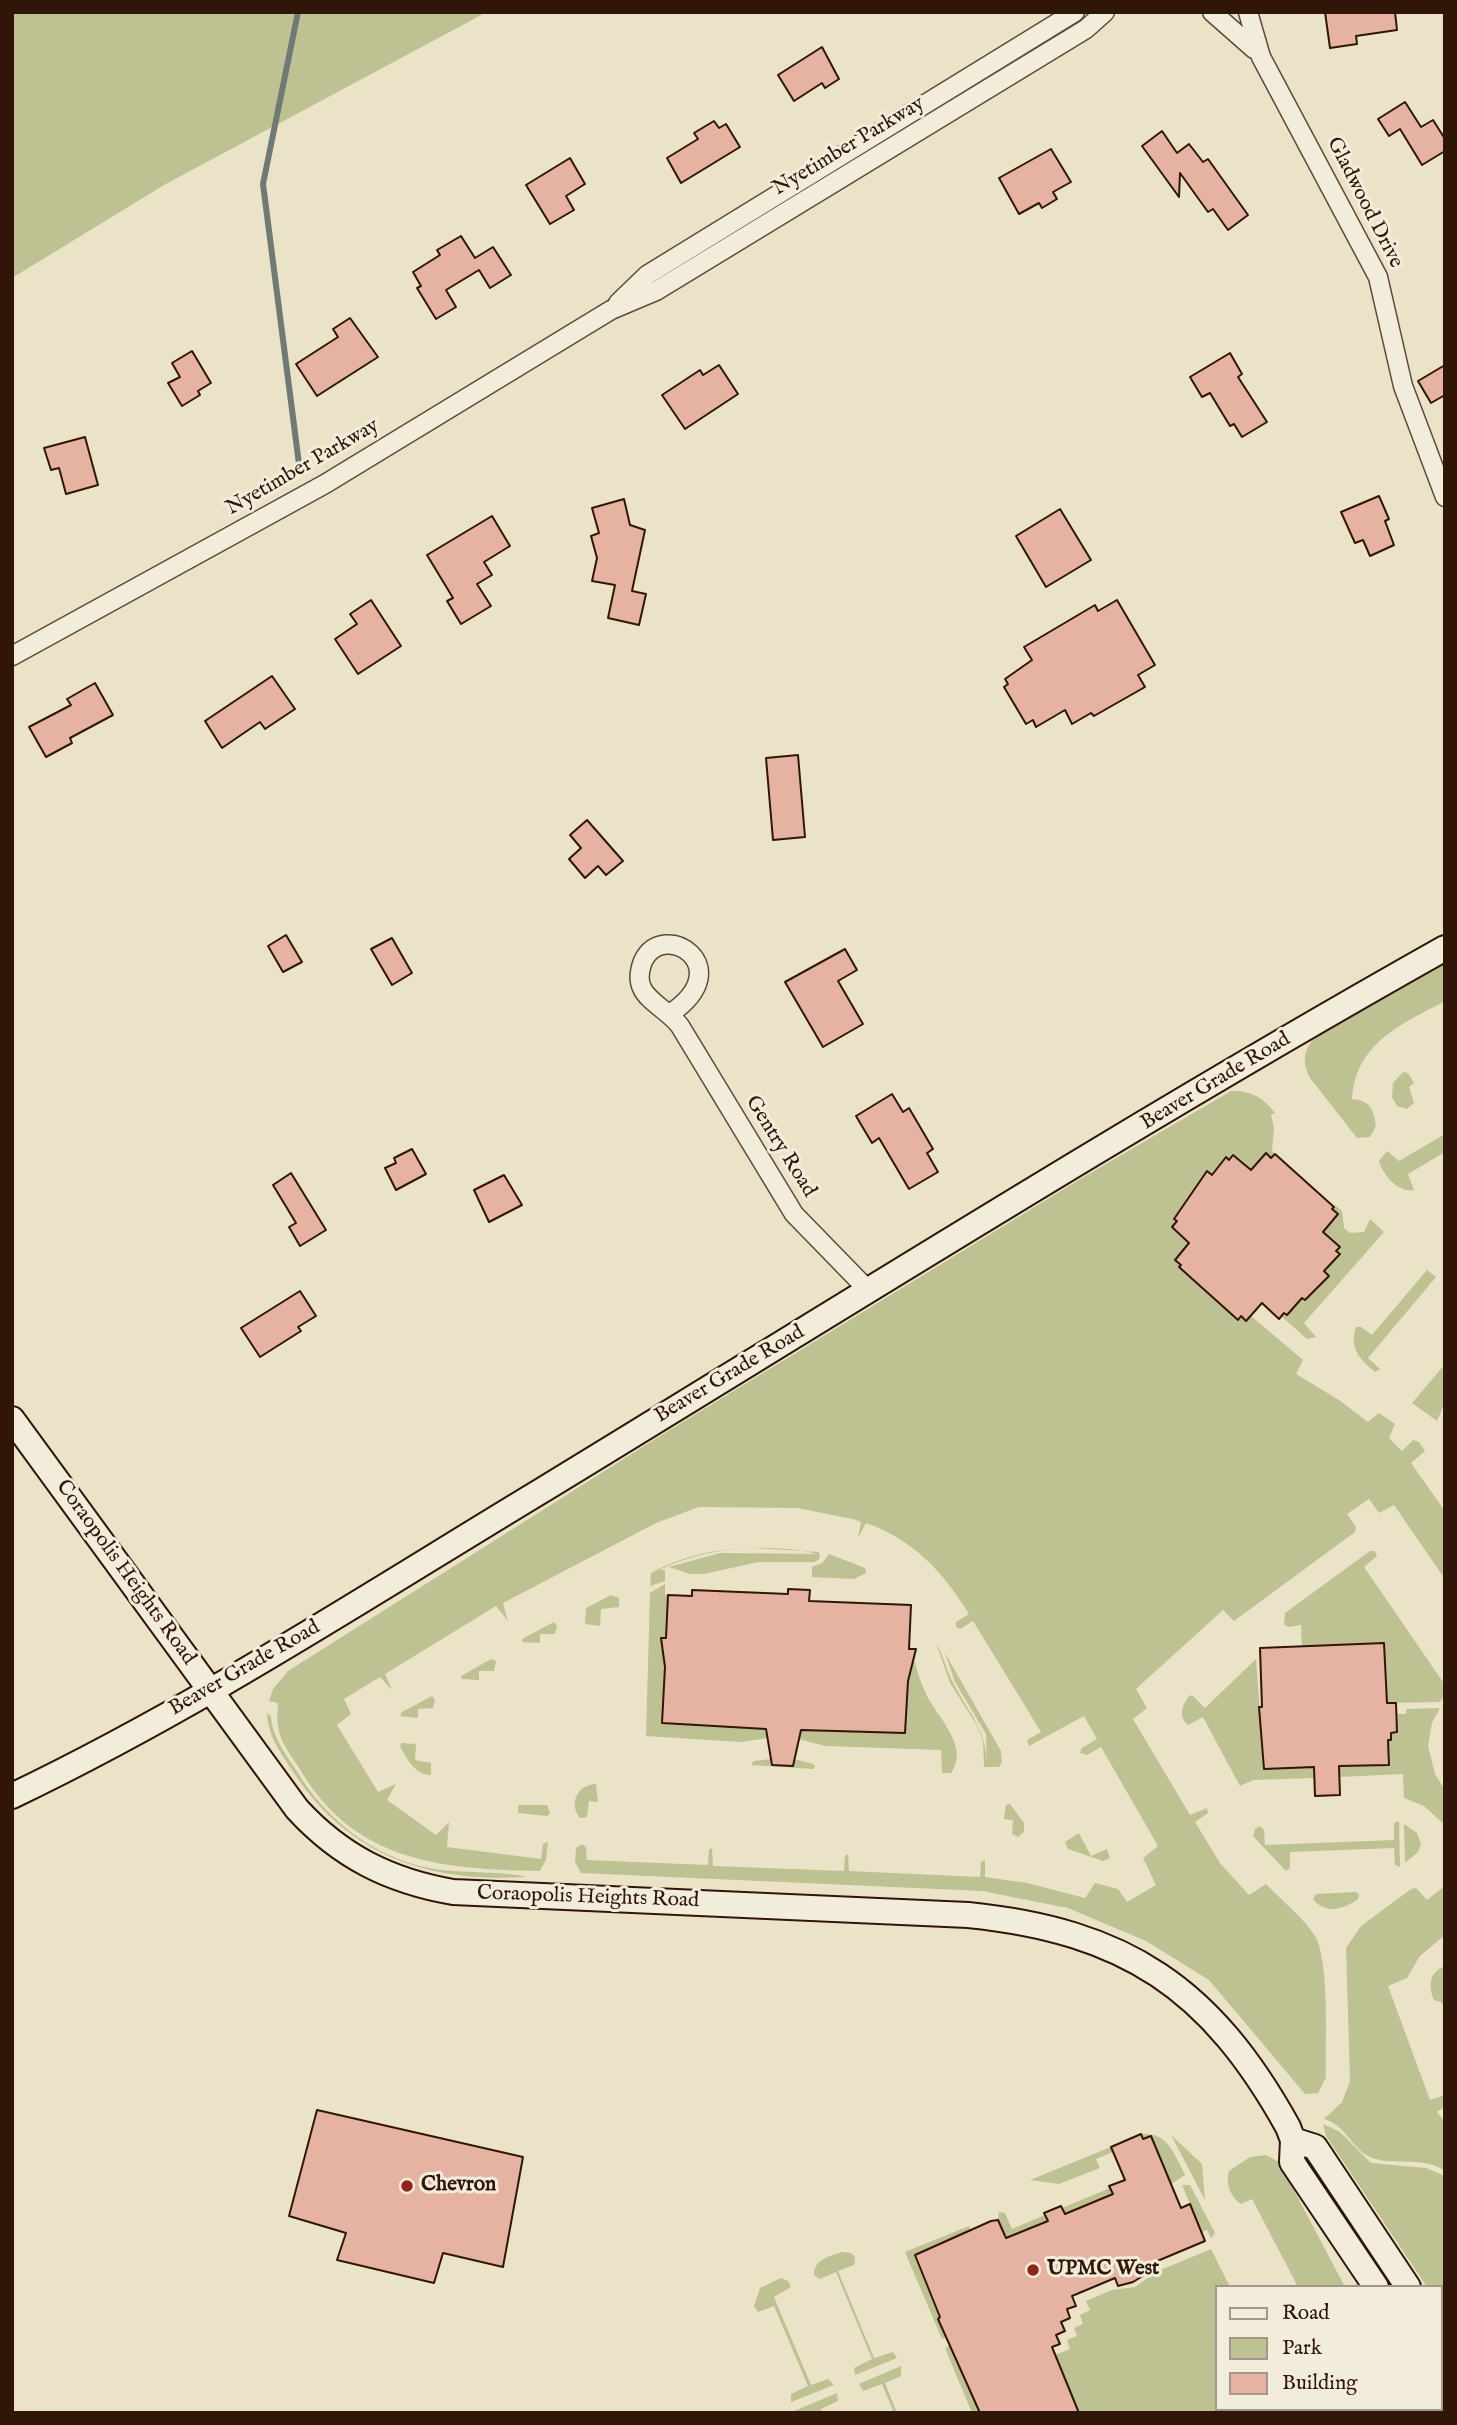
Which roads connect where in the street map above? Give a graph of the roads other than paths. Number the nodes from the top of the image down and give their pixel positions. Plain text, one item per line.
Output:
1 (1075, 12) edge
2 (1105, 12) edge
3 (1212, 12) edge
4 (1248, 12) edge
5 (1261, 57) junction
6 (611, 310) junction
7 (1445, 497) edge
8 (12, 656) edge
9 (1445, 948) edge
10 (671, 1013) dead end
11 (869, 1290) junction
12 (12, 1419) edge
13 (211, 1690) junction
14 (12, 1796) edge
15 (1293, 2140) junction
16 (1375, 2285) edge
17 (1407, 2285) edge

1 - 6 street, Nyetimber Parkway
2 - 6 street, Nyetimber Parkway
3 - 5 street, Gladwood Drive
4 - 5 street, Gladwood Drive
5 - 7 street, Gladwood Drive
6 - 8 street, Nyetimber Parkway
9 - 11 main road, Beaver Grade Road
10 - 11 street, Gentry Road
11 - 13 main road, Beaver Grade Road
12 - 13 main road, Coraopolis Heights Road
13 - 14 main road, Beaver Grade Road
13 - 15 main road, Coraopolis Heights Road
15 - 16 main road, Coraopolis Heights Road
15 - 17 main road, Coraopolis Heights Road

